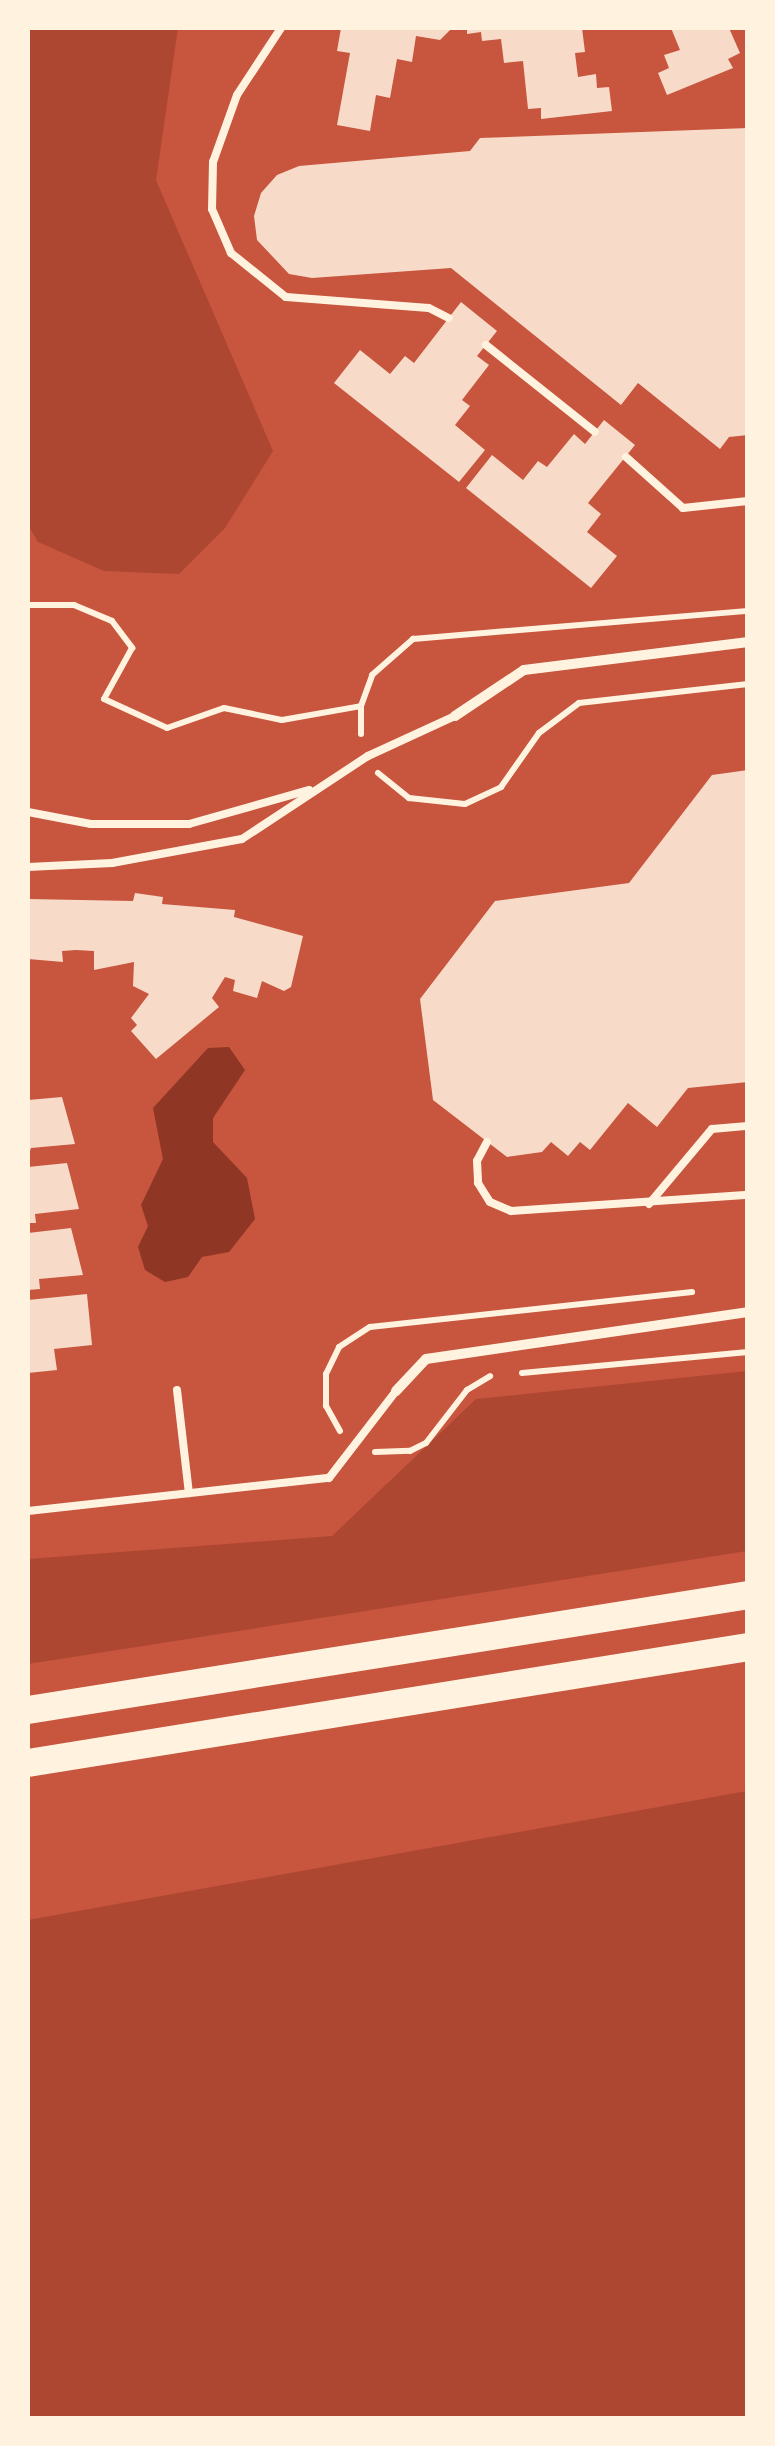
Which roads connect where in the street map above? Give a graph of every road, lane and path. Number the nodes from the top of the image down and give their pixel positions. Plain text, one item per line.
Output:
1 (282, 28) edge
2 (449, 318) dead end
3 (486, 345) dead end
4 (594, 432) dead end
5 (626, 457) dead end
6 (748, 501) edge
7 (28, 604) edge
8 (748, 642) edge
9 (361, 706) dead end
10 (455, 716) joint
11 (313, 789) junction
12 (28, 812) edge
13 (28, 867) edge
14 (748, 1126) edge
15 (487, 1142) dead end
16 (748, 1195) edge
17 (649, 1204) junction
18 (748, 1312) edge
19 (178, 1390) dead end
20 (396, 1391) joint
21 (188, 1493) junction
22 (28, 1511) edge
23 (748, 1595) edge
24 (748, 1647) edge
25 (28, 1710) edge
26 (28, 1763) edge

1 - 2 lane
3 - 4 lane
5 - 6 lane
7 - 9 path
8 - 10 street
10 - 11 lane
11 - 12 lane
11 - 13 lane
14 - 17 lane
15 - 17 lane
16 - 17 lane
18 - 20 street
19 - 21 lane
20 - 21 lane
21 - 22 lane
23 - 25 highway
24 - 26 highway

